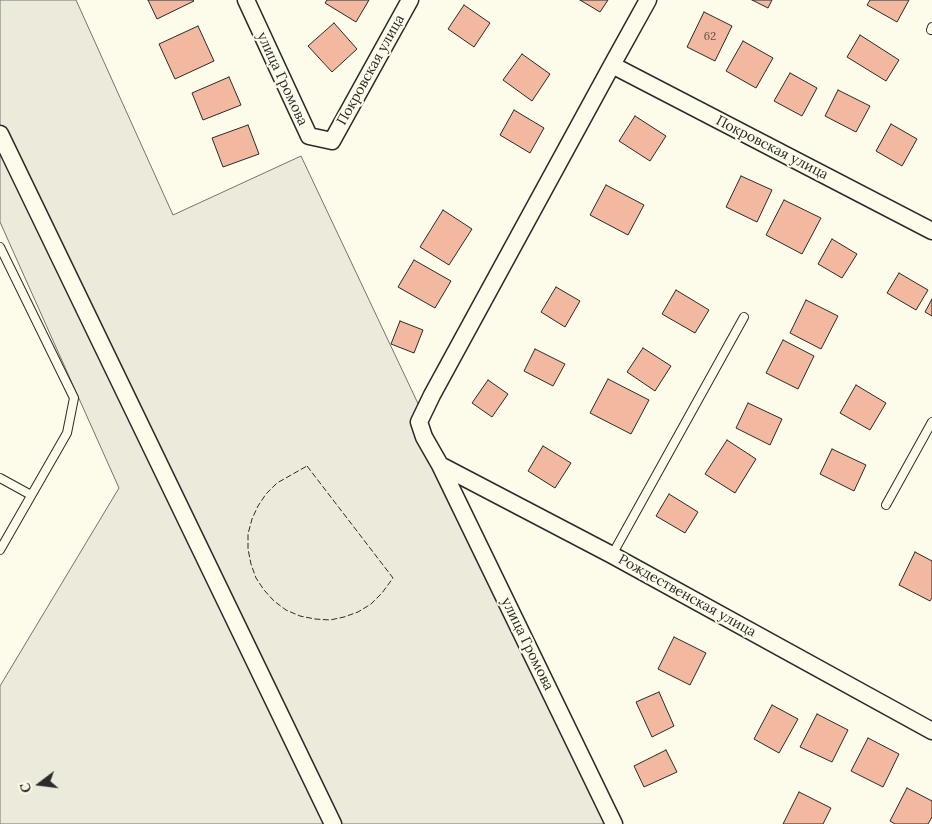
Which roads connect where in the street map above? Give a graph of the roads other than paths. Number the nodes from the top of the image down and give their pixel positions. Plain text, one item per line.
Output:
1 (246, 0) edge
2 (410, 0) edge
3 (648, 0) edge
4 (612, 66) junction
5 (0, 134) edge
6 (332, 141) joint
7 (932, 231) edge
8 (0, 247) edge
9 (744, 317) dead end
10 (932, 422) edge
11 (440, 465) junction
12 (0, 478) edge
13 (31, 495) junction
14 (886, 505) dead end
15 (0, 550) edge
16 (612, 555) junction
17 (932, 731) edge
18 (333, 824) edge
19 (614, 824) edge

1 - 6 street, улица Громова
2 - 6 street, Покровская улица
3 - 4 street
4 - 7 street, Покровская улица
4 - 11 street, улица Громова
5 - 18 street
8 - 13 lane
9 - 16 lane
10 - 14 lane
11 - 16 street, Рождественская улица
11 - 19 street, улица Громова
12 - 13 lane
13 - 15 lane
16 - 17 street, Рождественская улица

